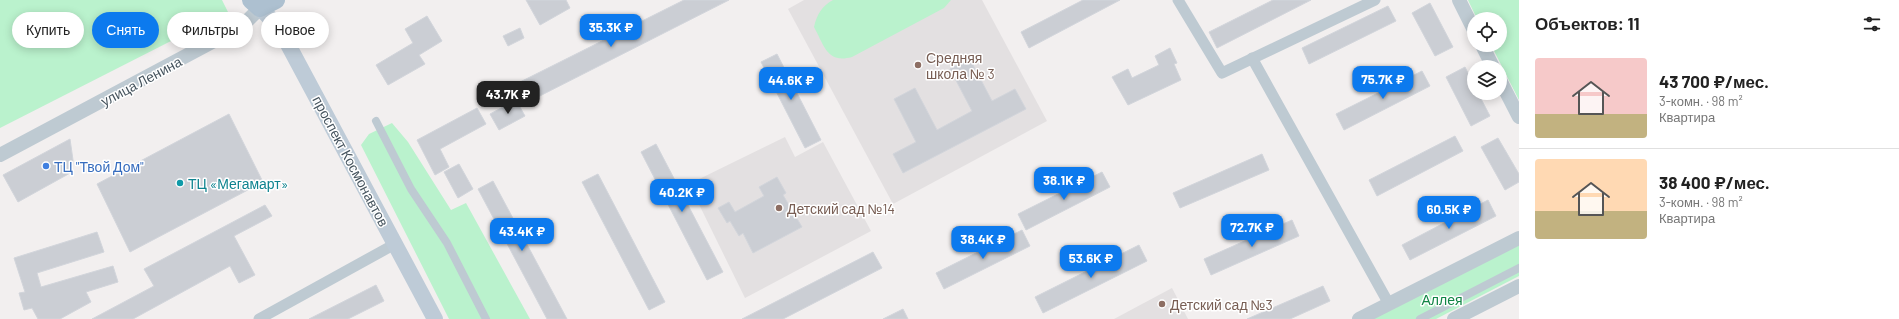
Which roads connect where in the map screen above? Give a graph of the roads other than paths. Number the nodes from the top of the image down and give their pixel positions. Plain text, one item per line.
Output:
1 (1178, 0) edge
2 (1375, 0) edge
3 (1459, 0) edge
4 (263, 3) edge
5 (1467, 16) edge
6 (1252, 58) junction
7 (1507, 94) edge
8 (1519, 117) edge
9 (376, 121) dead end
10 (0, 155) edge
11 (1519, 238) edge
12 (396, 244) junction
13 (1519, 268) edge
14 (1519, 286) edge
15 (1389, 304) junction
16 (277, 314) edge
17 (259, 319) edge
18 (435, 319) edge
19 (486, 319) edge
20 (1360, 319) edge
21 (1420, 319) edge
22 (1454, 319) edge

1 - 6 street
2 - 6 street
3 - 5 street
4 - 10 street, улица Ленина
4 - 12 main road, проспект Космонавтов
6 - 15 street
7 - 8 street
9 - 19 street
11 - 15 street
12 - 16 street
12 - 18 main road, проспект Космонавтов
13 - 21 street
14 - 22 street
15 - 20 street
16 - 17 street

